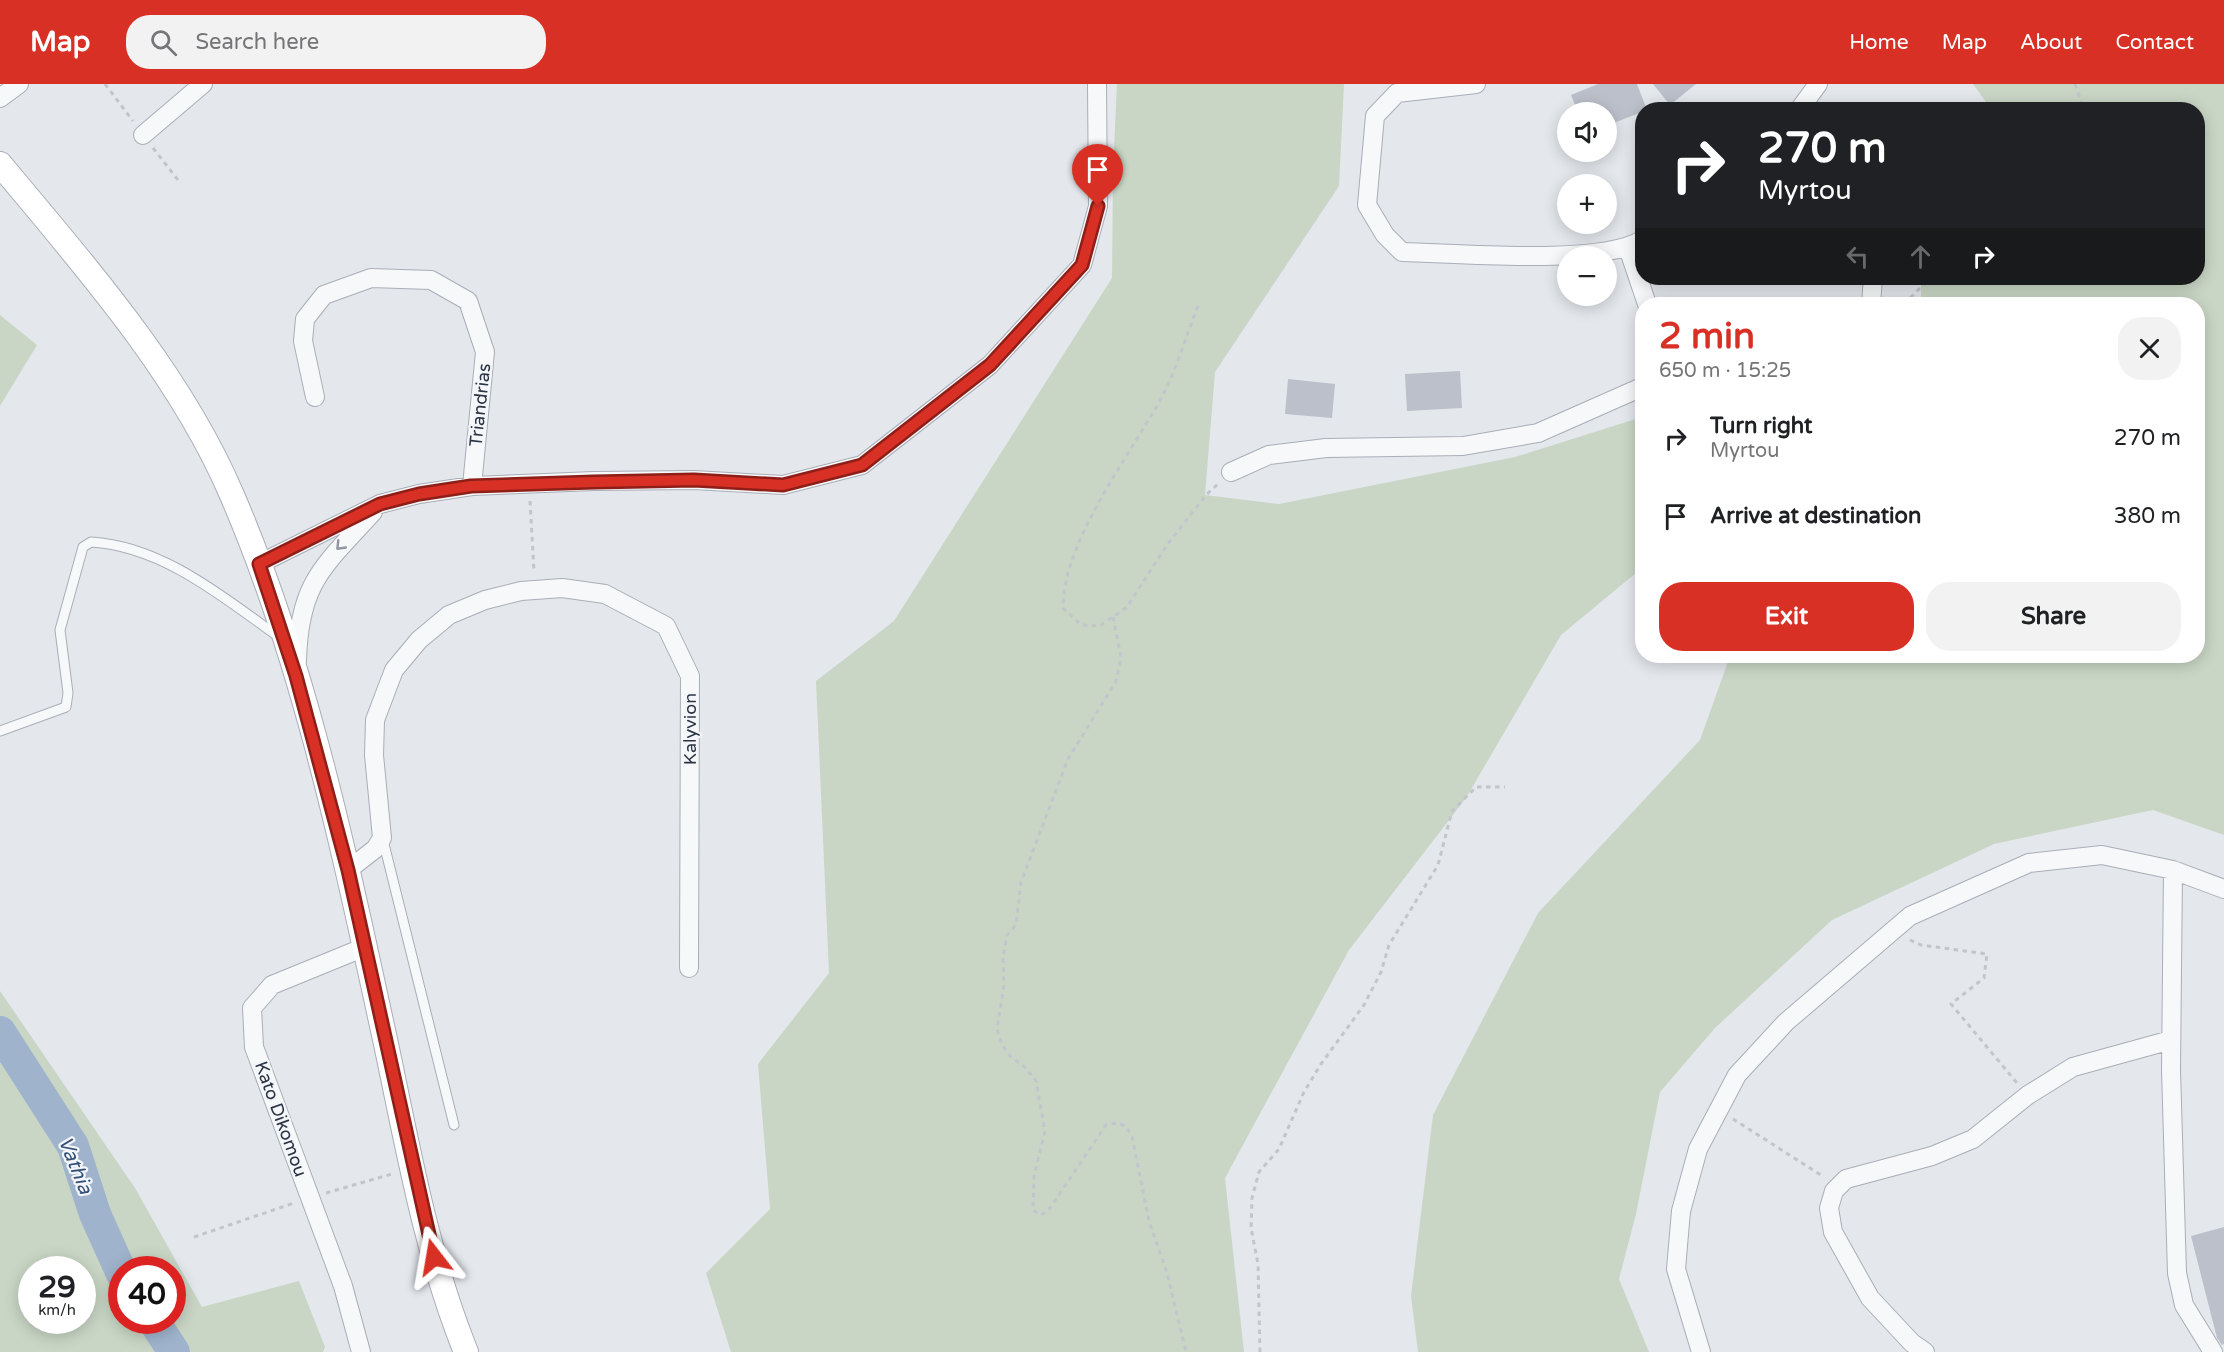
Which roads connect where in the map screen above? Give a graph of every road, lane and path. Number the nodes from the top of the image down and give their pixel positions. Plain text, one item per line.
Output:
1 (19, 84) edge
2 (203, 84) edge
3 (1097, 84) edge
4 (1476, 84) edge
5 (1818, 84) edge
6 (2075, 84) edge
7 (0, 98) edge
8 (1804, 102) edge
9 (2081, 102) edge
10 (143, 135) dead end
11 (0, 164) edge
12 (1635, 244) edge
13 (1923, 285) edge
14 (1911, 297) edge
15 (1198, 306) dead end
16 (1635, 390) edge
17 (315, 397) dead end
18 (1230, 472) joint
19 (471, 486) junction
20 (380, 504) junction
21 (530, 506) dead end
22 (259, 564) junction
23 (536, 590) junction
24 (1113, 617) junction
25 (286, 642) junction
26 (296, 676) junction
27 (0, 731) edge
28 (1505, 787) dead end
29 (382, 837) junction
30 (348, 870) junction
31 (2173, 870) junction
32 (2224, 889) edge
33 (1891, 933) junction
34 (365, 947) junction
35 (689, 968) dead end
36 (2171, 1040) junction
37 (2028, 1095) junction
38 (1719, 1109) junction
39 (454, 1125) dead end
40 (1839, 1186) junction
41 (361, 1352) edge
42 (466, 1352) edge
43 (1186, 1352) edge
44 (1260, 1352) edge
45 (1701, 1352) edge
46 (1925, 1352) edge
47 (2213, 1352) edge

1 - 7 street
2 - 10 street
3 - 19 street
4 - 12 street
5 - 8 street
6 - 9 path
11 - 22 street
13 - 14 path
15 - 24 path
16 - 18 street
17 - 19 street, Triandrias
18 - 24 path
19 - 20 street
20 - 22 street
20 -> 26 street
21 - 23 path
22 - 25 street
23 - 29 street, Kalyvion
23 - 35 street, Kalyvion
24 - 43 path
25 - 26 street
25 - 27 lane
26 - 30 street
28 - 44 path
29 - 30 street
29 - 39 lane
30 - 34 street
31 - 32 street
31 - 33 street
31 - 36 street
33 - 37 path
33 - 38 street
34 - 41 street, Kato Dikomou
34 - 42 street
36 - 37 street
36 - 47 street
37 - 40 street
38 - 40 path
38 - 45 street
40 - 46 street

